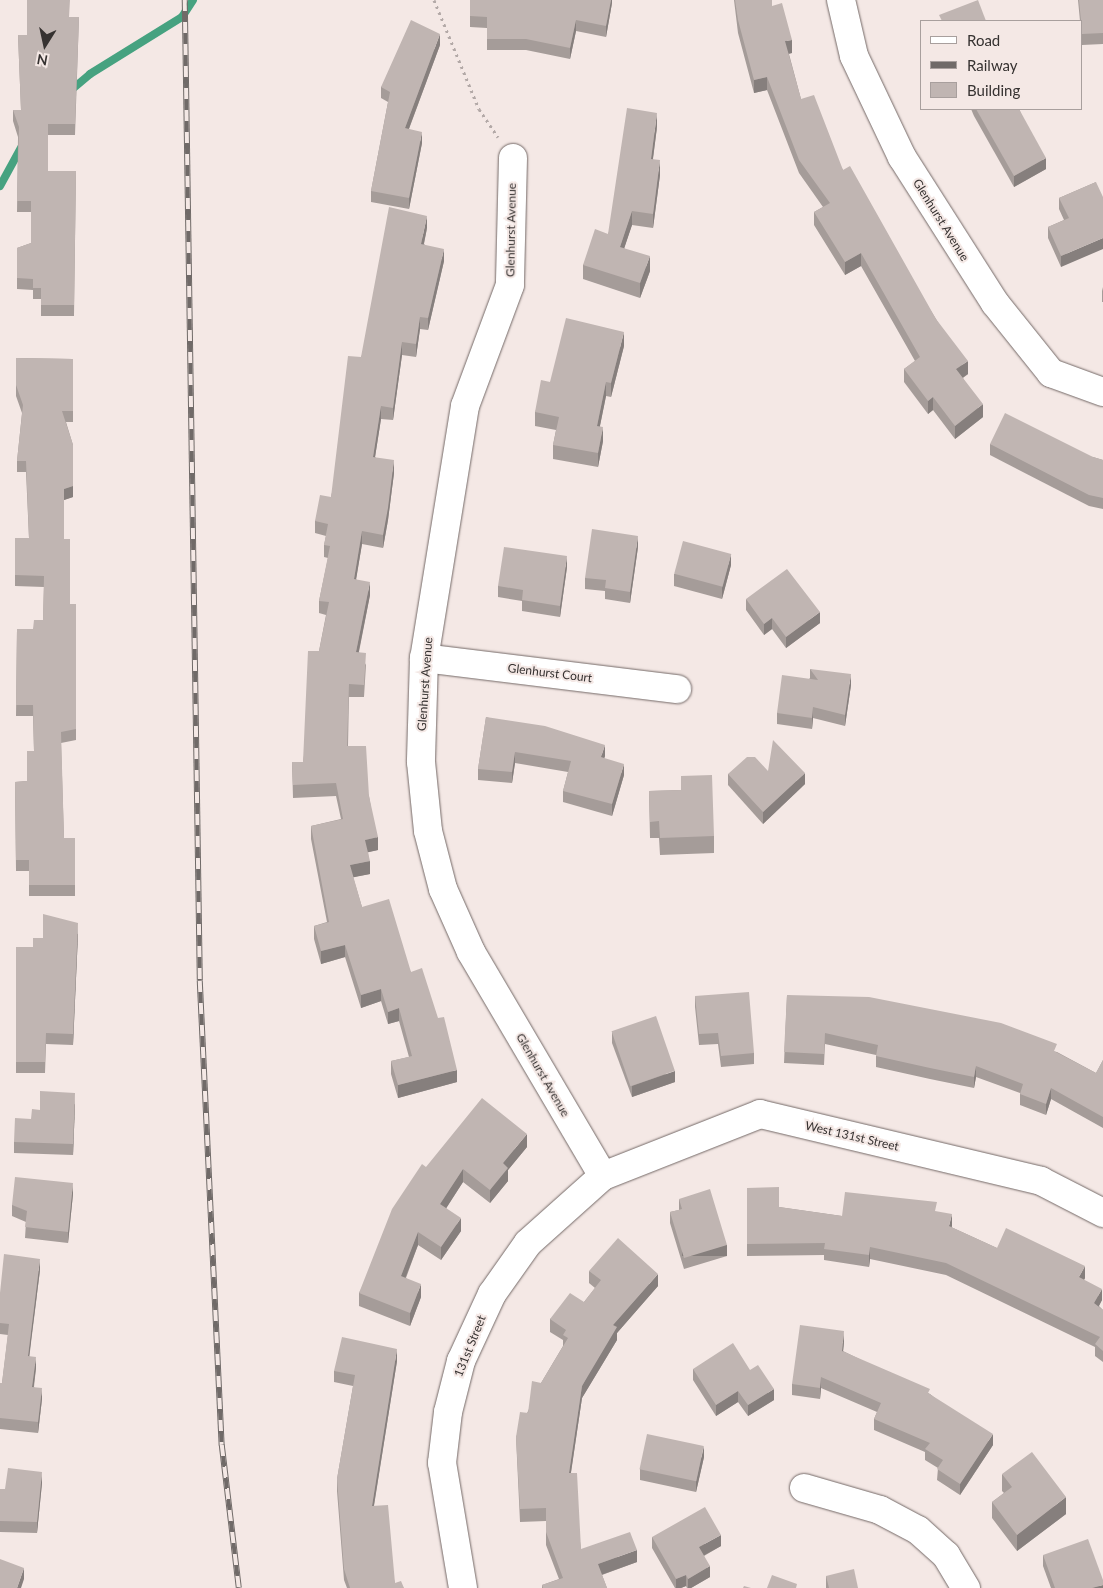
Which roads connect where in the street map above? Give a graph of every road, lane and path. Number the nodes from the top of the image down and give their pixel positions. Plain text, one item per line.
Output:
1 (434, 0) edge
2 (840, 0) edge
3 (513, 158) joint
4 (1103, 392) edge
5 (424, 658) junction
6 (677, 689) dead end
7 (602, 1176) junction
8 (1103, 1213) edge
9 (804, 1488) dead end
10 (463, 1588) edge
11 (966, 1588) edge

1 - 3 path
2 - 4 street, Glenhurst Avenue
3 - 5 street, Glenhurst Avenue
5 - 6 street, Glenhurst Court
5 - 7 street, Glenhurst Avenue
7 - 8 street, West 131st Street
7 - 10 street, 131st Street
9 - 11 street

